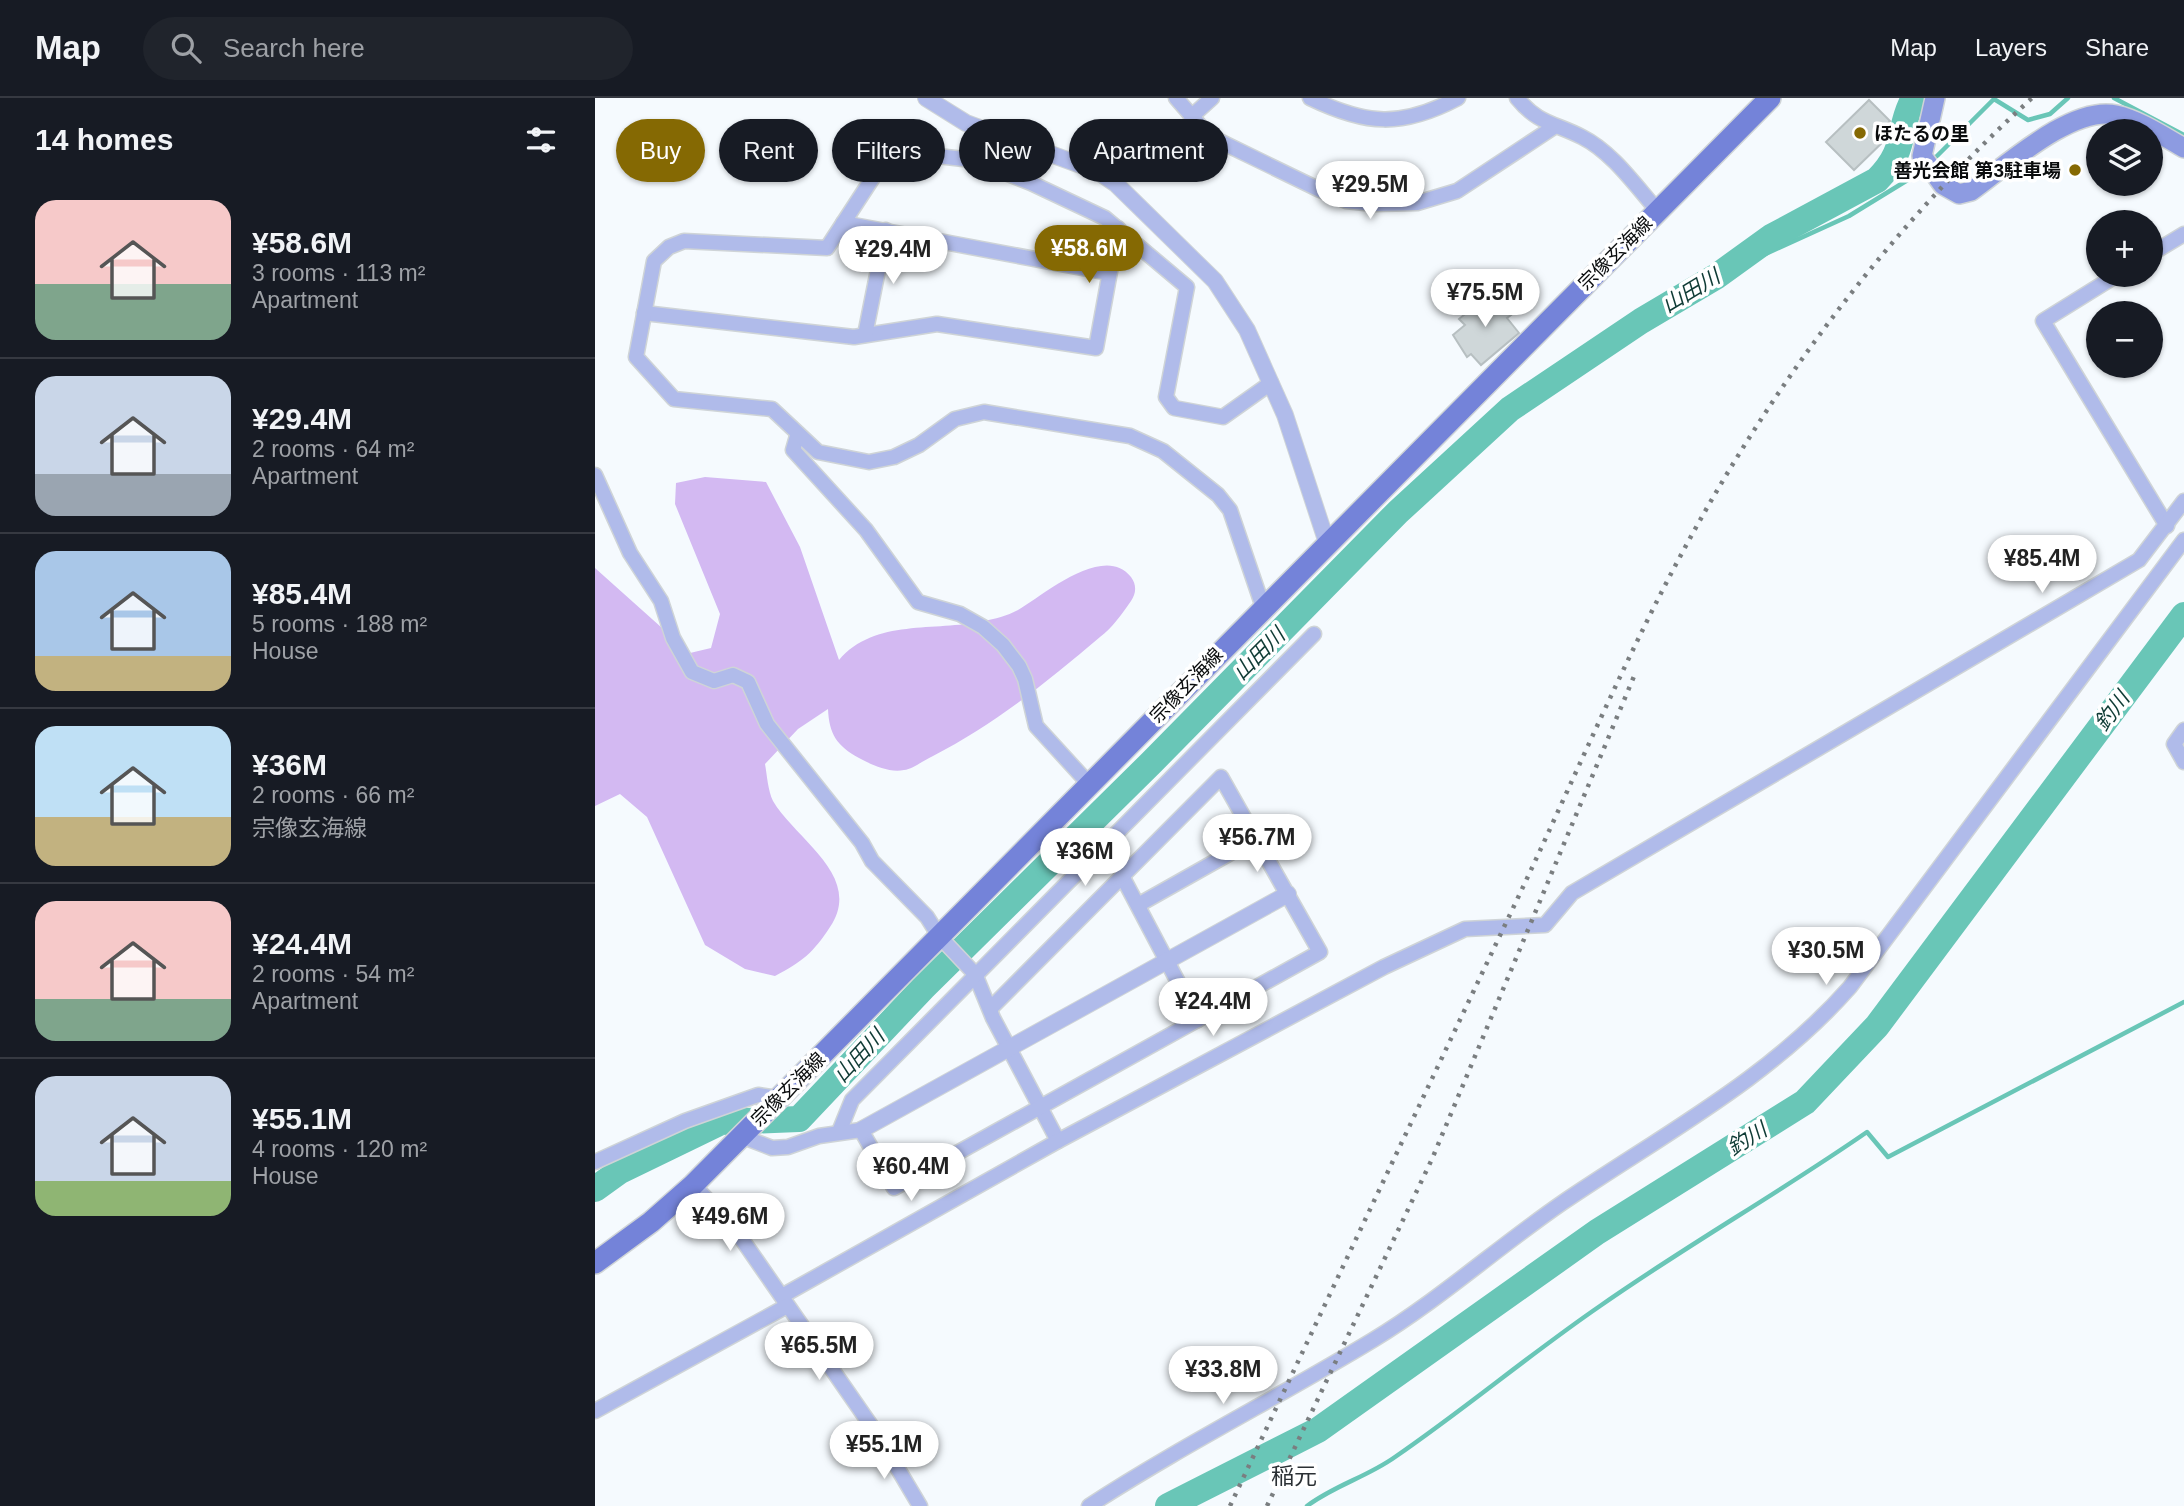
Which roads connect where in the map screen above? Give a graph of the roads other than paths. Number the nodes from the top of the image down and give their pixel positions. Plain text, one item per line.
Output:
1 (926, 98) edge
2 (1176, 98) edge
3 (1212, 98) edge
4 (1310, 98) edge
5 (1458, 98) edge
6 (1517, 98) edge
7 (1770, 98) edge
8 (1935, 98) edge
9 (1191, 117) junction
10 (1554, 127) junction
11 (2184, 148) edge
12 (1657, 210) junction
13 (843, 223) junction
14 (1118, 228) junction
15 (885, 230) junction
16 (2184, 234) edge
17 (2163, 247) edge
18 (1109, 273) junction
19 (2098, 287) edge
20 (644, 313) junction
21 (865, 335) junction
22 (1271, 383) junction
23 (797, 436) junction
24 (595, 475) edge
25 (2184, 501) edge
26 (2167, 526) junction
27 (2184, 540) edge
28 (1327, 543) junction
29 (1263, 607) junction
30 (1314, 634) dead end
31 (2184, 730) edge
32 (2184, 762) edge
33 (1090, 784) junction
34 (1257, 838) junction
35 (1122, 876) junction
36 (1288, 894) junction
37 (1138, 905) junction
38 (939, 936) junction
39 (1169, 961) junction
40 (975, 974) junction
41 (991, 1008) junction
42 (1198, 1020) junction
43 (1011, 1048) junction
44 (778, 1098) junction
45 (1041, 1107) junction
46 (861, 1130) junction
47 (839, 1132) junction
48 (741, 1136) junction
49 (1058, 1141) junction
50 (595, 1162) edge
51 (693, 1185) junction
52 (595, 1263) edge
53 (784, 1301) junction
54 (595, 1411) edge
55 (920, 1506) edge
56 (1089, 1506) edge

1 - 22 street
2 - 9 street
3 - 9 street
4 - 5 street
6 - 10 street
7 - 12 main road, 宗像玄海線
8 - 11 main road
9 - 10 street
10 - 12 street
12 - 28 main road, 宗像玄海線
13 - 14 street
13 - 15 street
13 - 20 street
14 - 18 street
14 - 22 street
15 - 18 street
15 - 21 street
16 - 17 street
18 - 21 street
19 - 26 street
20 - 21 street
20 - 23 street
22 - 28 street
23 - 29 street
23 - 33 street
24 - 38 street
25 - 26 street
26 - 49 street
27 - 56 street
28 - 29 main road, 宗像玄海線
29 - 33 main road, 宗像玄海線
30 - 40 street
31 - 32 street
33 - 38 main road, 宗像玄海線
34 - 35 street
34 - 36 street
34 - 37 street
35 - 37 street
35 - 41 street
36 - 39 street
36 - 42 street
37 - 39 street
38 - 40 street
38 - 44 main road, 宗像玄海線
39 - 42 street
39 - 43 street
40 - 41 street
40 - 47 street
41 - 43 street
42 - 45 street
43 - 45 street
43 - 46 street
44 - 48 main road, 宗像玄海線
44 - 50 street
45 - 46 street
45 - 49 street
46 - 47 street
47 - 48 street
48 - 51 main road, 宗像玄海線
49 - 53 street
51 - 52 main road, 宗像玄海線
51 - 53 street
53 - 54 street
53 - 55 street

